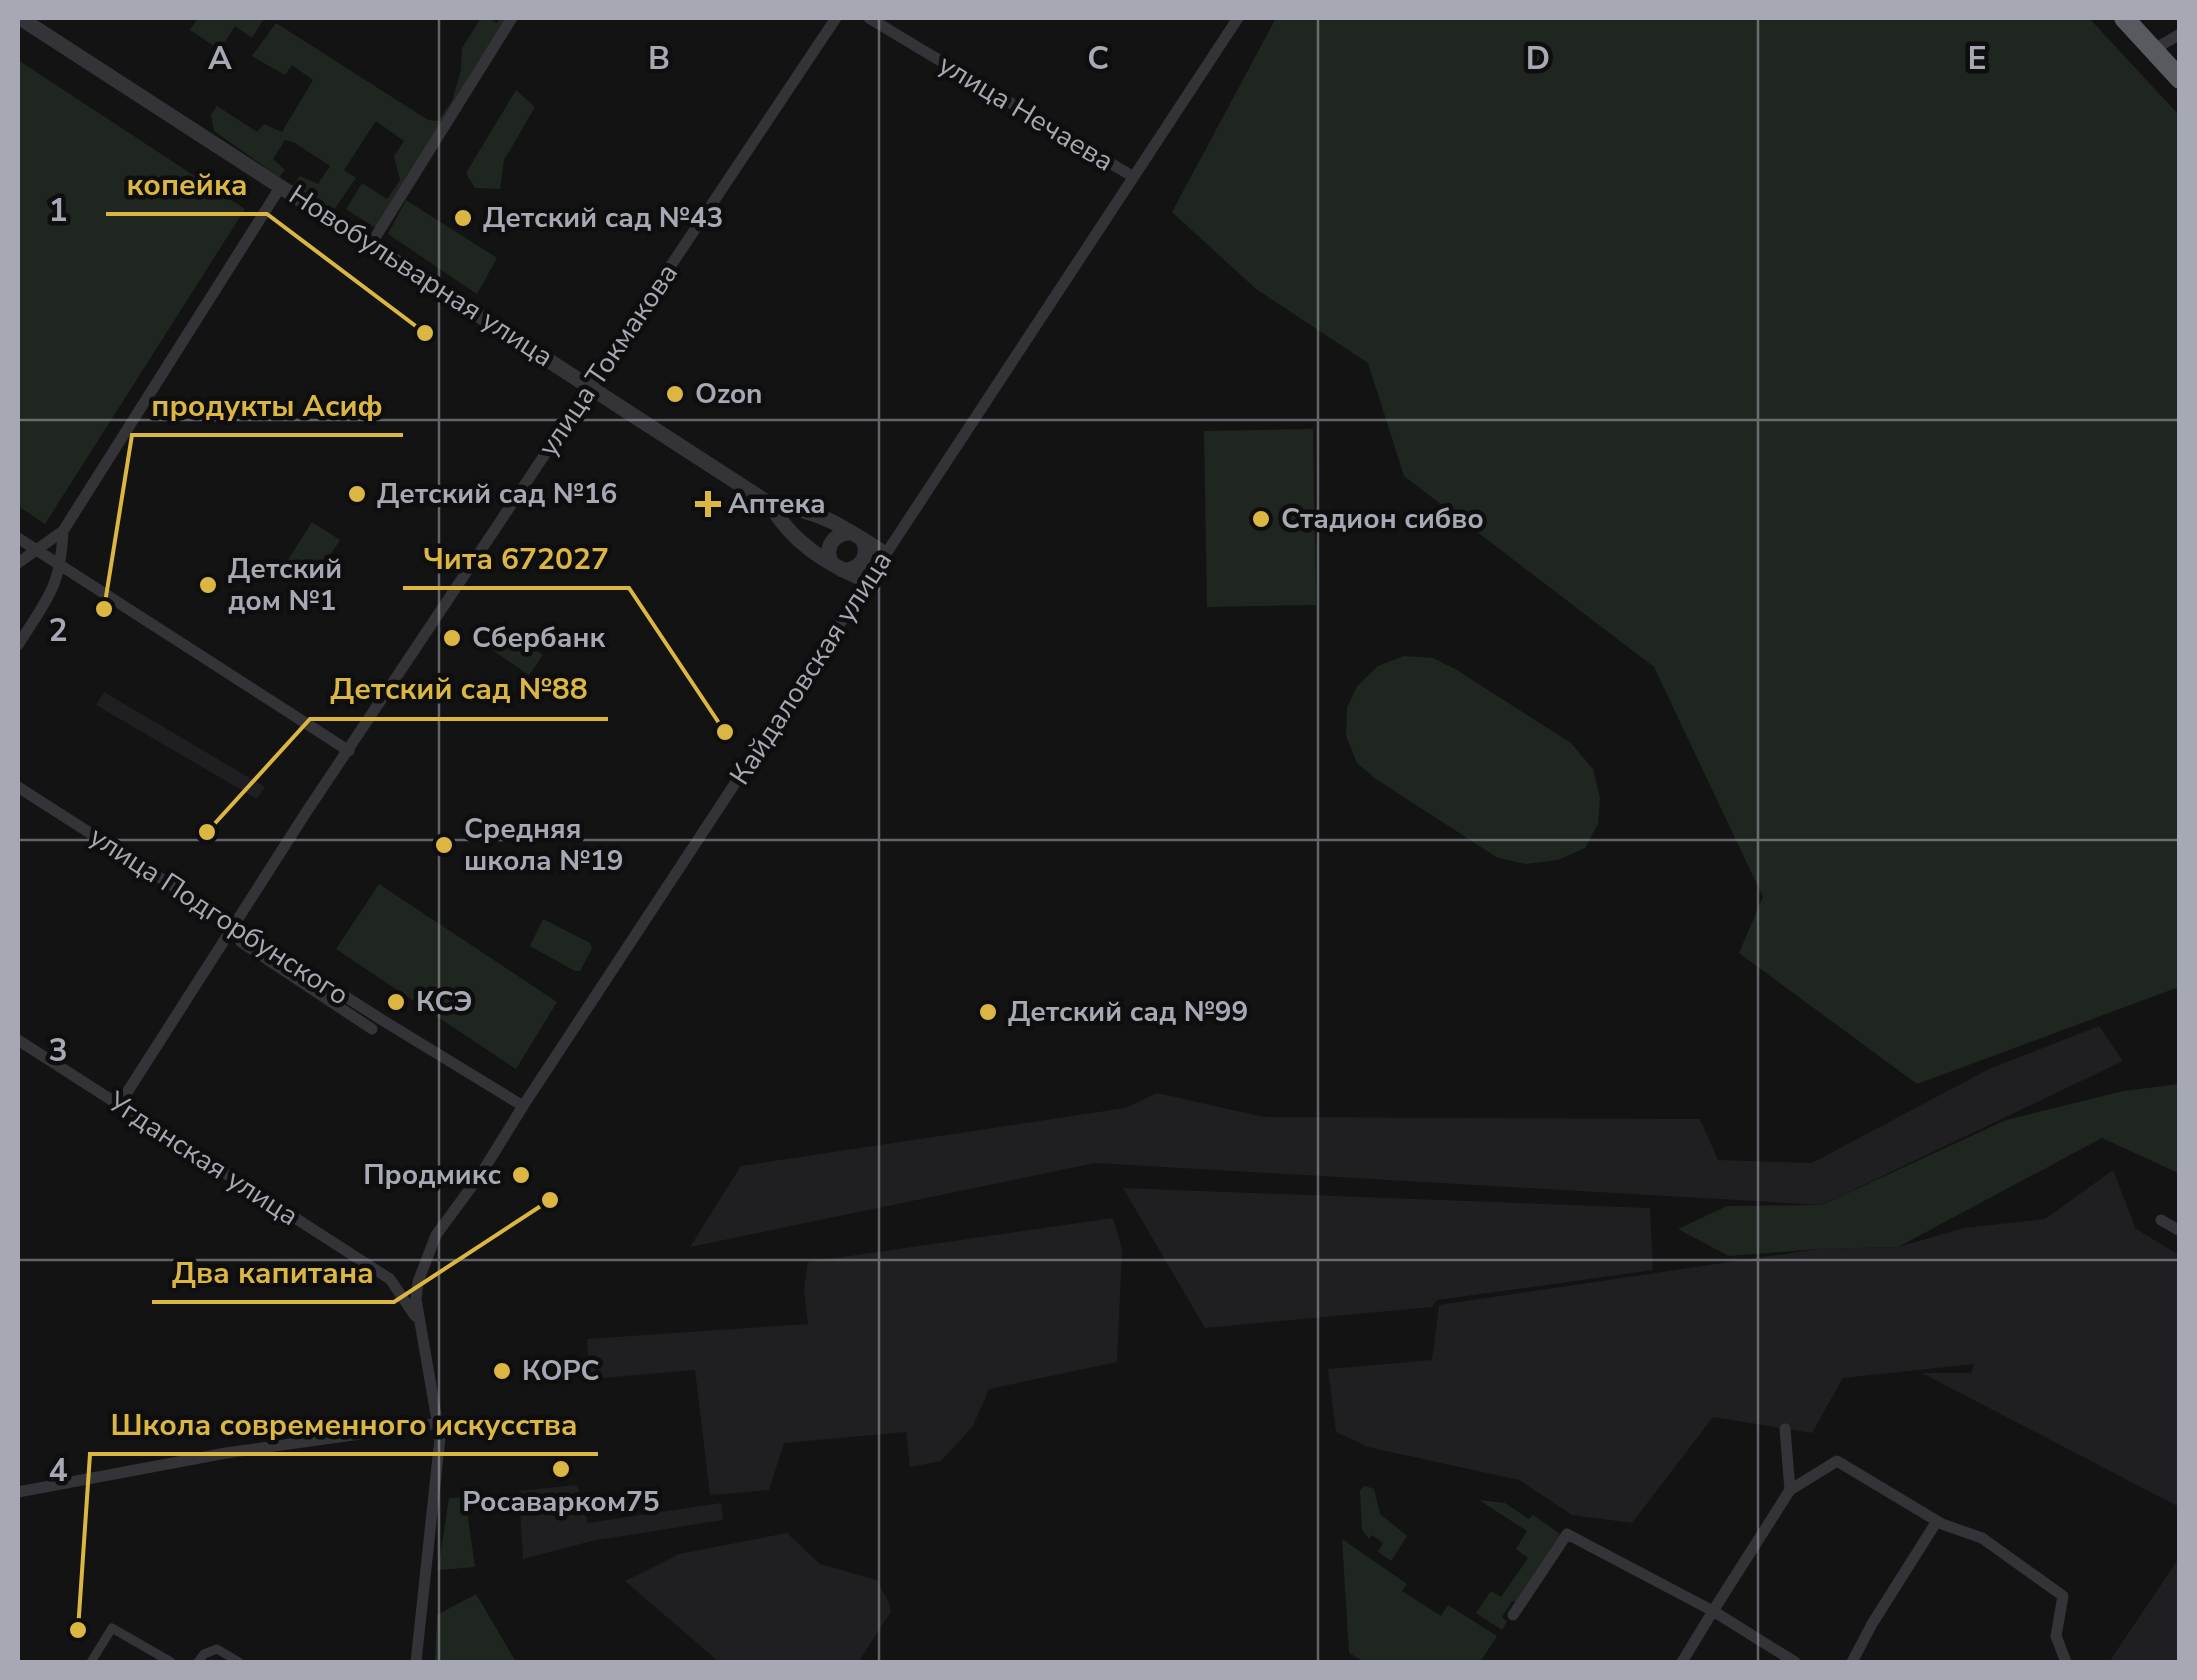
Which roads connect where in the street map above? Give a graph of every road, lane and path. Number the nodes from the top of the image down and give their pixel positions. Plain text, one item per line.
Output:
1 (20, 18) edge
2 (512, 18) edge
3 (836, 18) edge
4 (869, 18) edge
5 (1238, 18) edge
6 (2124, 18) edge
7 (2180, 34) edge
8 (2153, 50) junction
9 (2180, 79) edge
10 (1132, 176) junction
11 (281, 186) junction
12 (371, 244) junction
13 (590, 387) junction
14 (770, 504) junction
15 (64, 531) junction
16 (857, 536) junction
17 (18, 538) edge
18 (36, 550) junction
19 (884, 553) junction
20 (18, 563) edge
21 (62, 567) junction
22 (837, 567) junction
23 (868, 580) junction
24 (18, 645) edge
25 (349, 751) junction
26 (18, 788) edge
27 (234, 924) junction
28 (372, 1029) dead end
29 (18, 1040) edge
30 (119, 1106) junction
31 (523, 1106) junction
32 (2161, 1220) dead end
33 (2180, 1231) edge
34 (421, 1329) junction
35 (439, 1423) junction
36 (1786, 1429) dead end
37 (1790, 1490) junction
38 (18, 1492) edge
39 (1937, 1521) junction
40 (1713, 1611) junction
41 (1513, 1615) dead end
42 (90, 1662) edge
43 (171, 1662) edge
44 (198, 1662) edge
45 (239, 1662) edge
46 (416, 1662) edge
47 (1682, 1662) edge
48 (1794, 1662) edge
49 (1852, 1662) edge
50 (2066, 1662) edge

1 - 11 street, Новобульварная улица
2 - 12 street
3 - 13 street, улица Токмакова
4 - 10 street, улица Нечаева
5 - 10 street, Кайдаловская улица
6 - 8 highway
7 - 8 street
8 - 9 highway
10 - 19 street, Кайдаловская улица
11 - 12 street, Новобульварная улица
11 - 15 street
12 - 13 street, Новобульварная улица
13 - 14 street, Новобульварная улица
13 - 25 street, улица Токмакова
14 - 16 street
14 - 22 street
15 - 18 street
15 - 21 street
16 - 19 street
16 - 22 street
16 - 22 street
17 - 18 street
18 - 20 street
18 - 21 street
19 - 23 street, Кайдаловская улица
21 - 24 street
21 - 25 street
22 - 23 street
23 - 31 street, Кайдаловская улица
25 - 27 street, улица Токмакова
26 - 27 street, улица Подгорбунского
27 - 28 street
27 - 30 street, улица Токмакова
27 - 31 street, улица Подгорбунского
29 - 30 street, Угданская улица
30 - 34 street, Угданская улица
31 - 34 street, Кайдаловская улица
32 - 33 street
34 - 35 street
35 - 38 street
35 - 46 street
36 - 37 street
37 - 39 street
37 - 40 street
39 - 49 street
39 - 50 street
40 - 41 street
40 - 47 street
40 - 48 street
42 - 43 street
44 - 45 street

